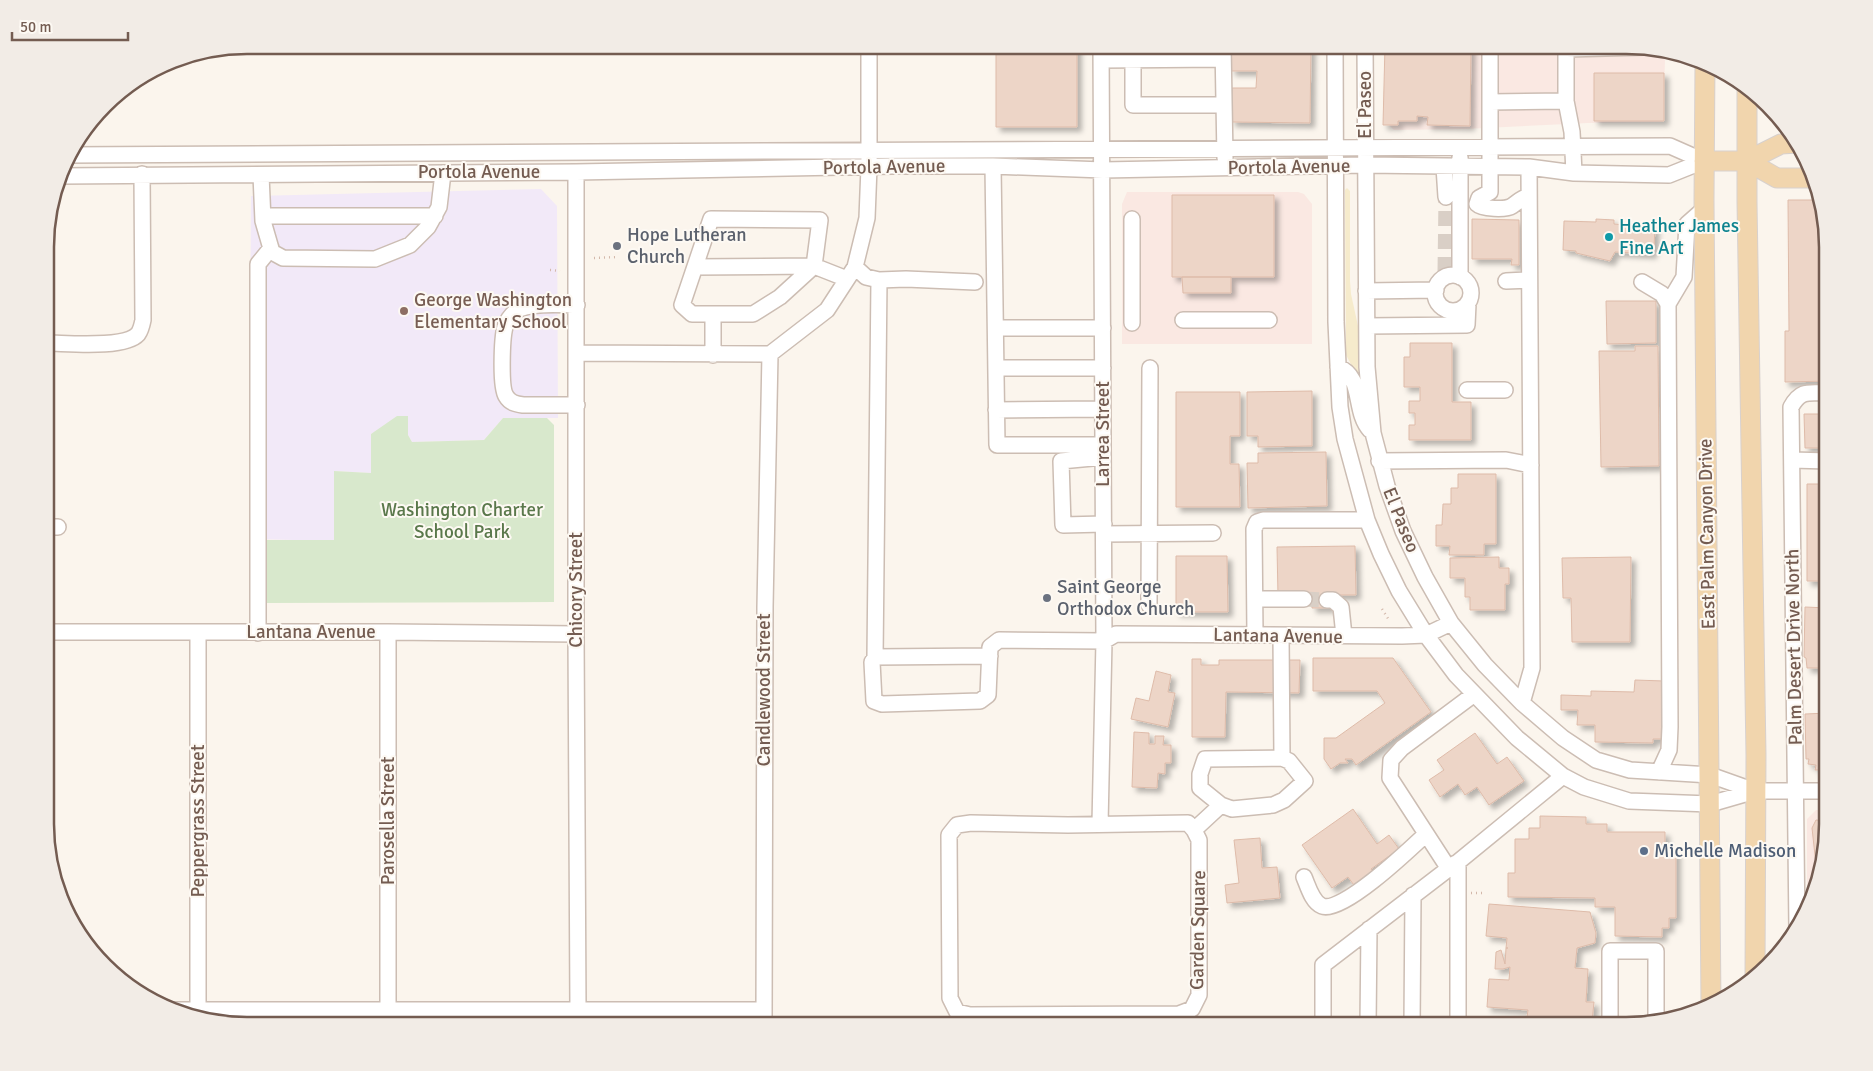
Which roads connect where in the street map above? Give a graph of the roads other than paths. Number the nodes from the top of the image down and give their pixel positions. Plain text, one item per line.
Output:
1 (868, 54) edge
2 (1102, 54) edge
3 (1110, 54) edge
4 (1200, 54) edge
5 (1223, 54) edge
6 (1335, 54) edge
7 (1365, 54) edge
8 (1490, 54) edge
9 (1566, 54) edge
10 (1133, 60) junction
11 (1705, 70) edge
12 (1747, 96) edge
13 (1566, 101) junction
14 (1490, 102) junction
15 (1224, 105) junction
16 (1789, 144) edge
17 (1573, 146) junction
18 (1486, 147) junction
19 (1225, 148) junction
20 (1103, 149) junction
21 (869, 150) junction
22 (1363, 154) junction
23 (77, 155) edge
24 (1338, 159) junction
25 (1704, 161) junction
26 (1747, 161) junction
27 (869, 166) junction
28 (993, 166) junction
29 (1444, 166) junction
30 (1460, 166) junction
31 (1489, 166) junction
32 (1529, 167) junction
33 (1229, 169) junction
34 (1103, 170) junction
35 (576, 172) junction
36 (443, 173) junction
37 (1574, 173) junction
38 (142, 174) junction
39 (261, 174) junction
40 (67, 176) edge
41 (1807, 178) edge
42 (1529, 196) junction
43 (1446, 197) tunnel mouth
44 (1704, 209) junction
45 (263, 216) junction
46 (435, 216) junction
47 (1137, 219) dead end
48 (271, 248) junction
49 (814, 266) junction
50 (695, 267) junction
51 (851, 273) junction
52 (1450, 275) junction
53 (880, 280) junction
54 (1529, 280) junction
55 (1506, 281) dead end
56 (975, 282) dead end
57 (1642, 282) dead end
58 (1366, 290) junction
59 (1436, 290) junction
60 (1468, 304) junction
61 (1668, 304) junction
62 (577, 305) junction
63 (713, 314) junction
64 (1182, 320) dead end
65 (1269, 320) dead end
66 (1137, 322) dead end
67 (1367, 326) junction
68 (996, 328) junction
69 (1103, 328) junction
70 (54, 343) edge
71 (577, 353) junction
72 (713, 354) junction
73 (770, 354) junction
74 (1338, 367) junction
75 (996, 368) junction
76 (1103, 368) junction
77 (1150, 368) dead end
78 (1467, 390) dead end
79 (1506, 390) dead end
80 (1819, 393) edge
81 (577, 405) junction
82 (1103, 409) junction
83 (996, 410) junction
84 (1373, 433) junction
85 (1103, 451) junction
86 (1792, 460) junction
87 (1819, 461) edge
88 (1379, 462) junction
89 (1530, 465) junction
90 (1367, 520) junction
91 (1104, 529) junction
92 (1213, 533) dead end
93 (1149, 534) junction
94 (1255, 599) junction
95 (1304, 599) tunnel mouth
96 (1326, 600) tunnel mouth
97 (1149, 605) dead end
98 (1451, 623) junction
99 (54, 632) edge
100 (388, 632) junction
101 (198, 633) junction
102 (258, 633) junction
103 (576, 634) junction
104 (1255, 635) junction
105 (1426, 635) junction
106 (1281, 636) junction
107 (1344, 636) junction
108 (1104, 641) junction
109 (990, 656) junction
110 (875, 658) junction
111 (1473, 695) junction
112 (1522, 704) junction
113 (1282, 758) junction
114 (1659, 772) junction
115 (1710, 775) junction
116 (1563, 776) junction
117 (1755, 791) junction
118 (1796, 791) junction
119 (1819, 791) edge
120 (1710, 804) junction
121 (1221, 805) junction
122 (1100, 824) junction
123 (1194, 830) junction
124 (1426, 834) junction
125 (1453, 866) junction
126 (1304, 877) dead end
127 (1413, 895) junction
128 (1797, 914) edge
129 (1369, 929) junction
130 (1755, 968) edge
131 (1711, 998) edge
132 (578, 1009) junction
133 (194, 1010) edge
134 (198, 1010) junction
135 (388, 1010) junction
136 (764, 1010) junction
137 (1656, 1015) edge
138 (764, 1017) edge
139 (1323, 1017) edge
140 (1368, 1017) edge
141 (1412, 1017) edge
142 (1458, 1017) edge
143 (1610, 1017) edge

1 - 21 street
2 - 20 street, Larrea Street
3 - 10 street
4 - 10 street
5 - 15 street
6 - 24 street, El Paseo
7 - 22 street, El Paseo
8 - 14 street
9 - 13 street
10 - 15 street
11 - 25 main road, East Palm Canyon Drive
12 - 26 main road
13 - 14 street
13 - 17 street
14 - 18 street
15 - 19 street
16 - 26 main road, Portola Avenue
17 - 18 street, Portola Avenue
17 - 25 street, Portola Avenue
17 - 37 street
18 - 22 street, Portola Avenue
18 - 30 street
18 - 31 street
19 - 20 street, Portola Avenue
19 - 24 street, Portola Avenue
19 - 33 street
20 - 21 street, Portola Avenue
20 - 34 street, Larrea Street
21 - 23 street, Portola Avenue
21 - 27 street
22 - 24 street, Portola Avenue
22 - 24 street, Portola Avenue
22 - 29 street, Portola Avenue
22 - 58 street, El Paseo
24 - 33 street, Portola Avenue
24 - 74 street, El Paseo
25 - 26 main road, Portola Avenue
25 - 37 street, Portola Avenue
25 - 44 main road, East Palm Canyon Drive
26 - 41 main road, Portola Avenue
26 - 117 main road
27 - 28 street, Portola Avenue
27 - 35 street, Portola Avenue
27 - 51 street
28 - 34 street, Portola Avenue
28 - 68 street
29 - 30 street, Portola Avenue
29 - 43 street
30 - 31 street, Portola Avenue
30 - 52 street
31 - 32 street, Portola Avenue
31 - 42 street
32 - 37 street, Portola Avenue
32 - 42 street
33 - 34 street, Portola Avenue
34 - 69 street, Larrea Street
35 - 36 street, Portola Avenue
35 - 62 street, Chicory Street
36 - 39 street, Portola Avenue
36 - 46 street
38 - 39 street, Portola Avenue
38 - 40 street, Portola Avenue
38 - 70 street
39 - 45 street
42 - 54 street
44 - 61 street
44 - 115 main road, East Palm Canyon Drive
45 - 46 street
45 - 48 street
46 - 48 street
47 - 66 street
48 - 102 street
49 - 50 street
49 - 50 street
49 - 51 street
49 - 63 street
50 - 63 street
51 - 53 street
51 - 73 street
52 - 59 street
52 - 60 street
53 - 56 street
53 - 110 street
54 - 55 street
54 - 89 street
57 - 61 street
58 - 59 street
58 - 67 street, El Paseo
59 - 60 street
60 - 67 street
61 - 114 street
62 - 71 street, Chicory Street
62 - 81 street
63 - 72 street
64 - 65 street
67 - 84 street, El Paseo
68 - 69 street
68 - 75 street
69 - 76 street, Larrea Street
71 - 72 street
71 - 81 street, Chicory Street
72 - 73 street
73 - 136 street, Candlewood Street
74 - 84 street
74 - 90 street, El Paseo
75 - 76 street
75 - 83 street
76 - 82 street, Larrea Street
77 - 93 street
78 - 79 street
80 - 86 street, Palm Desert Drive North
81 - 103 street, Chicory Street
82 - 83 street
82 - 85 street, Larrea Street
83 - 85 street
84 - 88 street, El Paseo
85 - 91 street, Larrea Street
85 - 91 street
86 - 87 street
86 - 118 street, Palm Desert Drive North
88 - 89 street
88 - 98 street, El Paseo
89 - 112 street
90 - 94 street
90 - 105 street, El Paseo
91 - 93 street
91 - 108 street, Larrea Street
92 - 93 street
93 - 97 street
94 - 95 street
94 - 104 street
96 - 107 street
98 - 105 street, Lantana Avenue
98 - 112 street, El Paseo
99 - 101 street, Lantana Avenue
100 - 102 street, Lantana Avenue
100 - 103 street, Lantana Avenue
100 - 135 street, Parosella Street
101 - 102 street, Lantana Avenue
101 - 134 street, Peppergrass Street
103 - 132 street, Chicory Street
104 - 106 street, Lantana Avenue
104 - 108 street, Lantana Avenue
105 - 107 street, Lantana Avenue
105 - 111 street, El Paseo
106 - 107 street, Lantana Avenue
106 - 113 street
108 - 109 street, Lantana Avenue
108 - 122 street, Larrea Street
109 - 110 street
109 - 110 street
111 - 116 street, El Paseo
111 - 124 street
112 - 114 street, El Paseo
113 - 121 street
113 - 121 street
114 - 115 street, El Paseo
115 - 117 street, El Paseo
115 - 120 main road, East Palm Canyon Drive
116 - 120 street, El Paseo
116 - 125 street
117 - 118 street
117 - 120 street, El Paseo
117 - 130 main road
118 - 119 street
118 - 128 street, Palm Desert Drive North
120 - 131 main road, East Palm Canyon Drive
121 - 123 street
122 - 123 street, Garden Square
122 - 123 street, Garden Square
124 - 125 street
124 - 126 street
125 - 127 street
125 - 142 street
127 - 129 street
127 - 141 street
129 - 139 street
129 - 140 street
132 - 135 street
132 - 136 street
133 - 134 street
134 - 135 street
136 - 138 street, Candlewood Street
137 - 143 street

